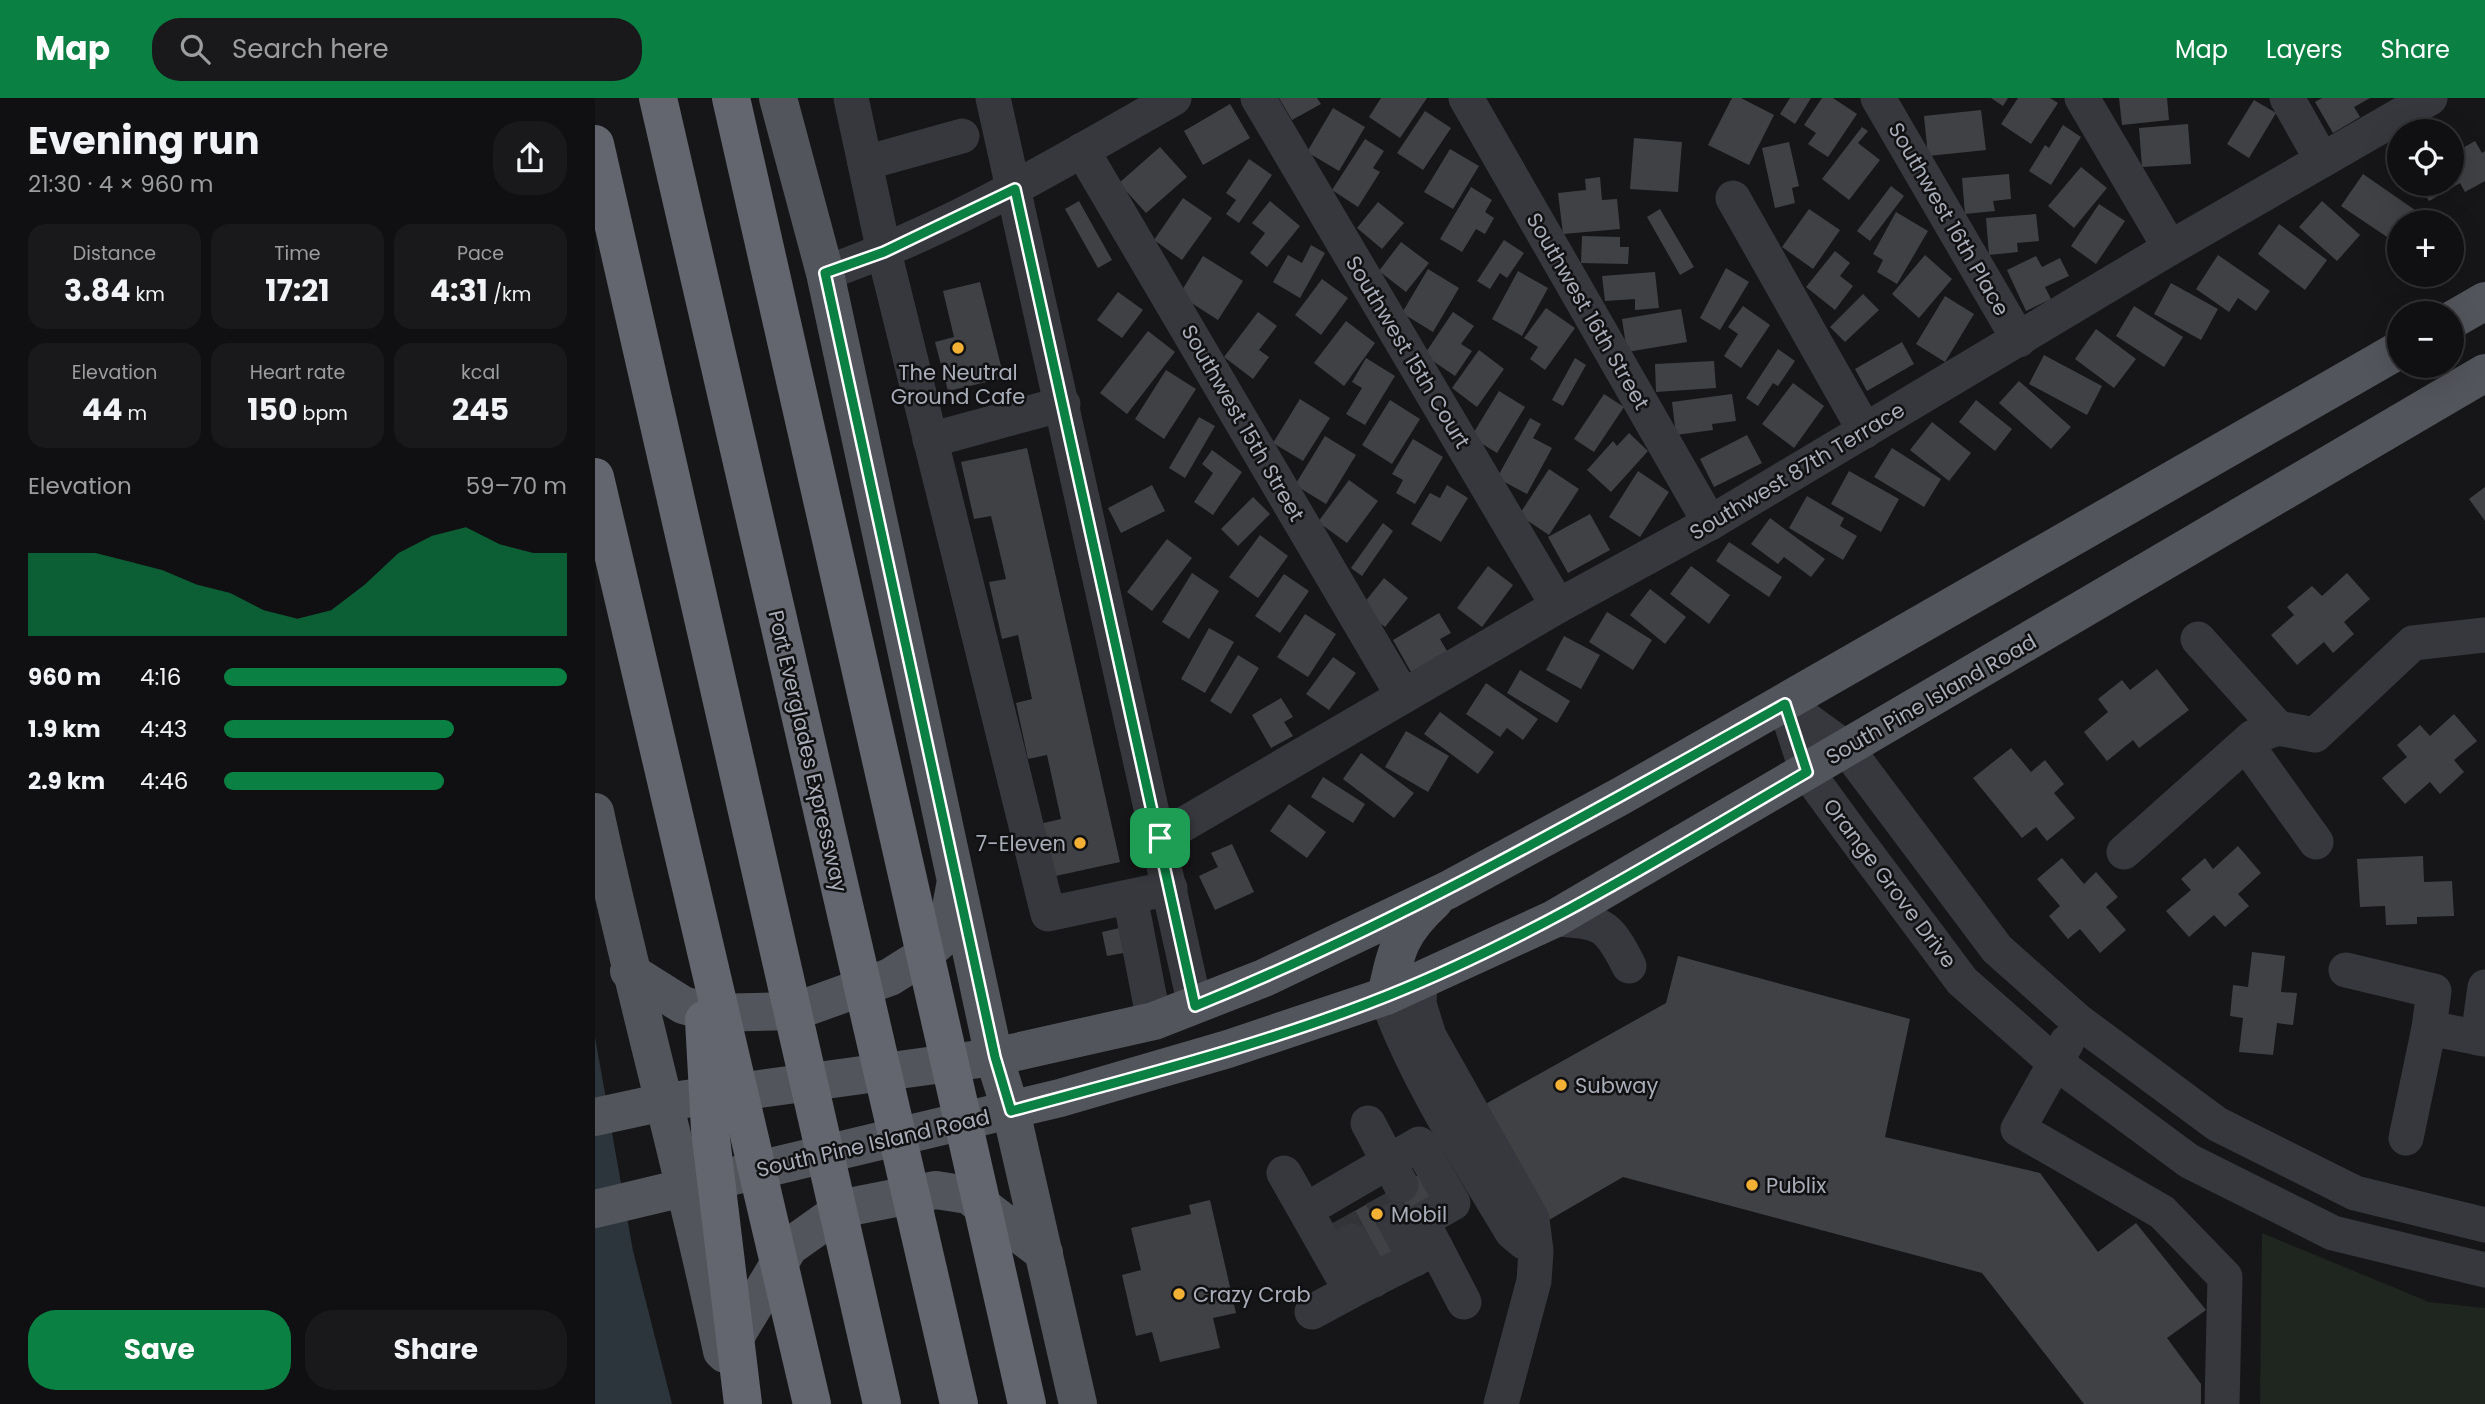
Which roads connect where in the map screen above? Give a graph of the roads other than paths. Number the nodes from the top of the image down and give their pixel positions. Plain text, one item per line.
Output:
1 (658, 98) edge
2 (731, 98) edge
3 (778, 98) edge
4 (851, 98) edge
5 (993, 98) edge
6 (1174, 98) edge
7 (1258, 98) edge
8 (1466, 98) edge
9 (1878, 98) edge
10 (2082, 98) edge
11 (2287, 98) edge
12 (2430, 98) edge
13 (962, 136) dead end
14 (595, 144) edge
15 (1082, 150) junction
16 (2322, 160) junction
17 (865, 163) junction
18 (1015, 189) junction
19 (1733, 198) dead end
20 (2170, 248) junction
21 (884, 252) junction
22 (825, 273) junction
23 (2485, 301) edge
24 (2464, 313) edge
25 (2019, 340) junction
26 (2387, 357) edge
27 (2485, 373) edge
28 (1063, 404) junction
29 (1865, 430) junction
30 (930, 440) junction
31 (595, 477) edge
32 (1710, 523) junction
33 (1558, 606) junction
34 (2485, 635) edge
35 (2199, 639) dead end
36 (1403, 696) junction
37 (1785, 704) junction
38 (2279, 728) junction
39 (2246, 744) junction
40 (1847, 748) junction
41 (1807, 772) junction
42 (595, 813) edge
43 (1160, 838) junction
44 (2316, 842) dead end
45 (2124, 852) dead end
46 (957, 874) junction
47 (1170, 888) junction
48 (1447, 890) junction
49 (1130, 897) junction
50 (698, 917) junction
51 (1554, 919) junction
52 (1629, 967) dead end
53 (2346, 970) dead end
54 (629, 971) junction
55 (1403, 988) junction
56 (2485, 988) edge
57 (1195, 1006) junction
58 (1154, 1021) junction
59 (2078, 1021) junction
60 (2429, 1028) junction
61 (2482, 1038) edge
62 (995, 1057) junction
63 (2056, 1063) junction
64 (664, 1102) junction
65 (1011, 1111) junction
66 (607, 1114) edge
67 (2207, 1117) junction
68 (1367, 1123) dead end
69 (2406, 1138) dead end
70 (2189, 1161) junction
71 (1284, 1173) dead end
72 (686, 1187) junction
73 (1402, 1208) junction
74 (595, 1209) edge
75 (1332, 1217) junction
76 (2485, 1225) edge
77 (1044, 1253) junction
78 (2485, 1270) edge
79 (1363, 1286) junction
80 (1464, 1302) dead end
81 (1312, 1312) dead end
82 (723, 1356) junction
83 (733, 1404) edge
84 (743, 1404) edge
85 (812, 1404) edge
86 (882, 1404) edge
87 (959, 1404) edge
88 (1027, 1404) edge
89 (1078, 1404) edge
90 (1501, 1404) edge
91 (2222, 1404) edge

1 - 87 highway, Port Everglades Expressway
2 - 88 highway
3 - 22 main road
4 - 17 street
5 - 18 street
6 - 15 street
7 - 33 street, Southwest 15th Court
8 - 32 street, Southwest 16th Street
9 - 25 street, Southwest 16th Place
10 - 20 street
11 - 16 street
12 - 16 street, Southwest 87th Terrace
13 - 17 street
14 - 86 highway
15 - 18 street
15 - 36 street, Southwest 15th Street
16 - 20 street, Southwest 87th Terrace
17 - 21 street
18 - 21 street
18 - 28 street
19 - 29 street
20 - 25 street, Southwest 87th Terrace
21 - 22 street
21 - 30 street
22 - 46 main road
23 - 24 main road
25 - 29 street, Southwest 87th Terrace
26 - 37 main road
27 - 40 main road, South Pine Island Road
28 - 30 street
28 - 43 street
29 - 32 street, Southwest 87th Terrace
30 - 49 street
31 - 50 highway
32 - 33 street, Southwest 87th Terrace
33 - 36 street, Southwest 87th Terrace
34 - 38 street
35 - 38 street
36 - 43 street, Southwest 87th Terrace
37 - 40 street
37 - 41 street, Orange Grove Drive
37 - 48 main road
38 - 39 street
39 - 44 street
39 - 45 street
40 - 41 main road, South Pine Island Road
40 - 59 street
41 - 51 main road, South Pine Island Road
41 - 63 street, Orange Grove Drive
42 - 54 main road
43 - 47 street
46 - 54 main road
46 - 62 main road
47 - 49 street
47 - 57 street
48 - 55 main road
48 - 57 main road
49 - 58 street
50 - 84 highway
50 - 85 highway
51 - 52 street
51 - 55 main road, South Pine Island Road
53 - 60 street
54 - 64 main road
55 - 65 main road, South Pine Island Road
55 - 90 street
56 - 61 street
57 - 58 main road
58 - 62 main road
59 - 63 street
59 - 67 street
60 - 61 street
60 - 69 street
62 - 64 main road
62 - 65 main road
63 - 70 street, Orange Grove Drive
63 - 91 street
64 - 66 main road
64 - 72 main road
65 - 72 main road, South Pine Island Road
65 - 77 main road
67 - 70 street
67 - 76 street
68 - 73 street
70 - 78 street, Orange Grove Drive
71 - 75 street
72 - 74 main road, South Pine Island Road
72 - 82 main road
73 - 75 street
73 - 79 street
73 - 80 street
75 - 79 street
75 - 79 street
77 - 82 main road
77 - 89 main road
79 - 81 street
82 - 83 main road

